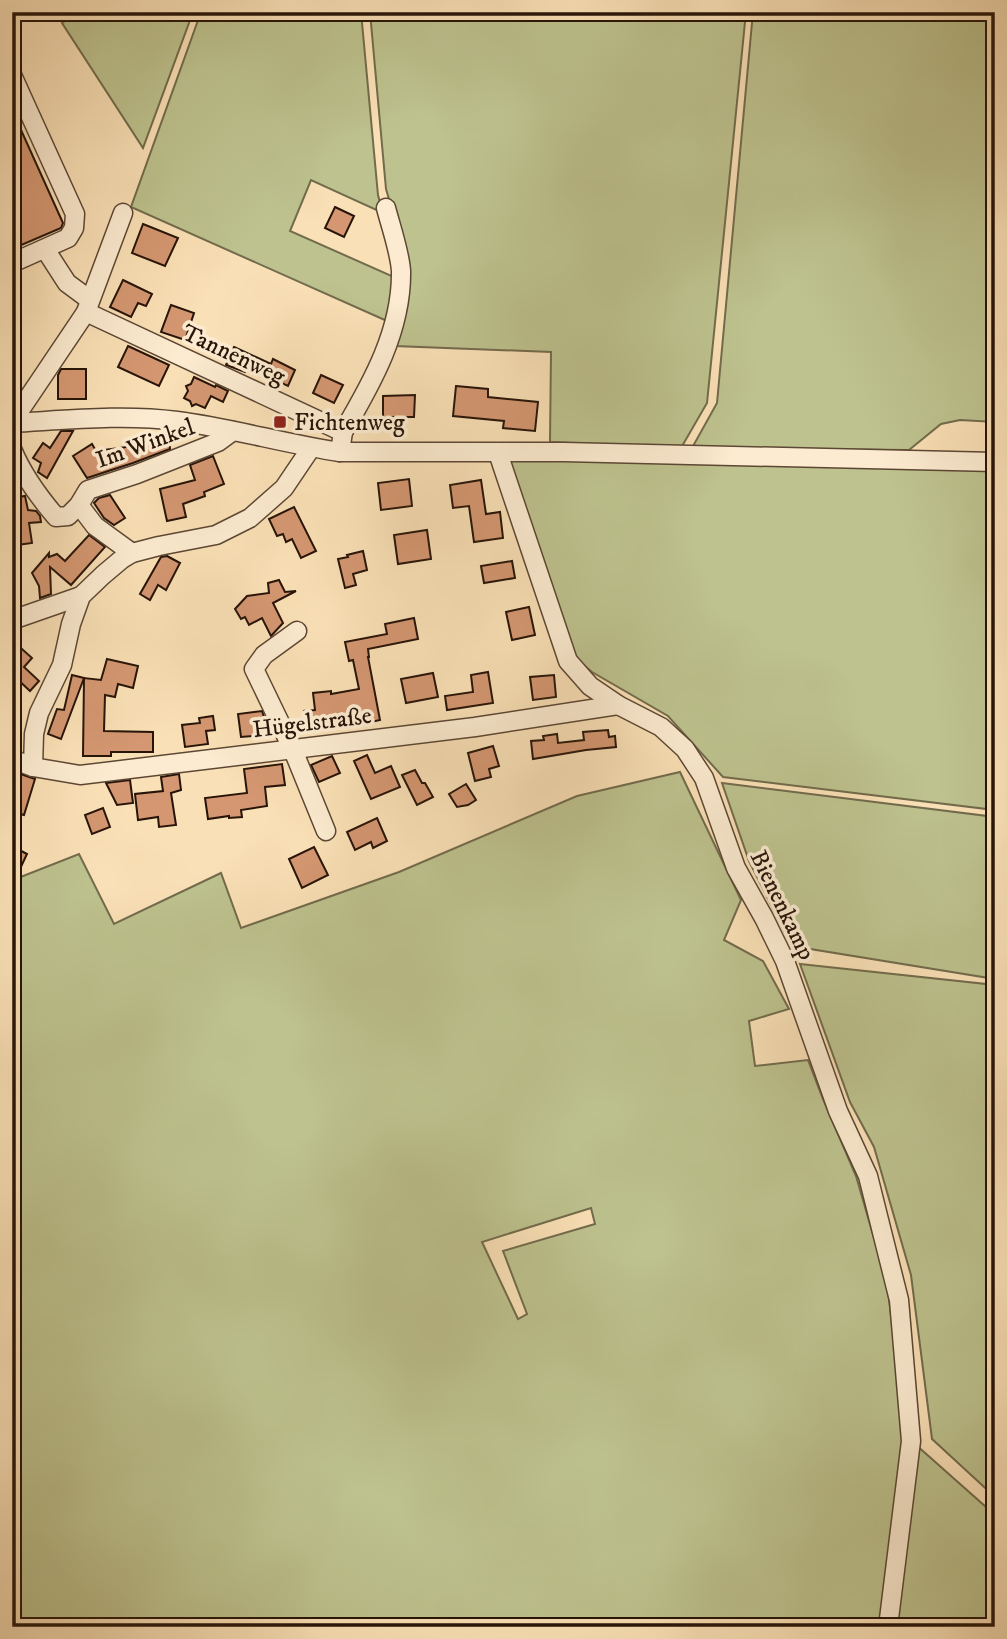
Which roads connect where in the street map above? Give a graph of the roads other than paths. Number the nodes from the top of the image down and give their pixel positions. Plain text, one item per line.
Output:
1 (12, 75) edge
2 (386, 208) dead end
3 (123, 213) dead end
4 (46, 249) junction
5 (12, 263) edge
6 (88, 306) junction
7 (12, 423) edge
8 (233, 431) junction
9 (344, 432) junction
10 (311, 448) junction
11 (12, 449) edge
12 (340, 452) junction
13 (498, 453) junction
14 (995, 462) edge
15 (79, 505) junction
16 (132, 553) junction
17 (81, 596) junction
18 (12, 620) edge
19 (297, 631) dead end
20 (618, 705) junction
21 (293, 750) junction
22 (12, 759) edge
23 (33, 767) junction
24 (326, 831) dead end
25 (888, 1627) edge

1 - 4 street
2 - 9 street
3 - 6 street
4 - 5 street
4 - 6 street, Tannenweg
6 - 7 street
6 - 9 street, Tannenweg
7 - 8 street
8 - 10 street
8 - 15 street, Im Winkel
9 - 12 street
10 - 12 street
10 - 16 street
11 - 15 street, Im Winkel
12 - 13 street
13 - 14 street
13 - 20 street, Bienenkamp
15 - 16 street
16 - 17 street
17 - 18 street
17 - 23 street
19 - 21 street
20 - 21 street, Hügelstraße
20 - 25 street, Bienenkamp
21 - 23 street, Hügelstraße
21 - 24 street
22 - 23 street, Hügelstraße

